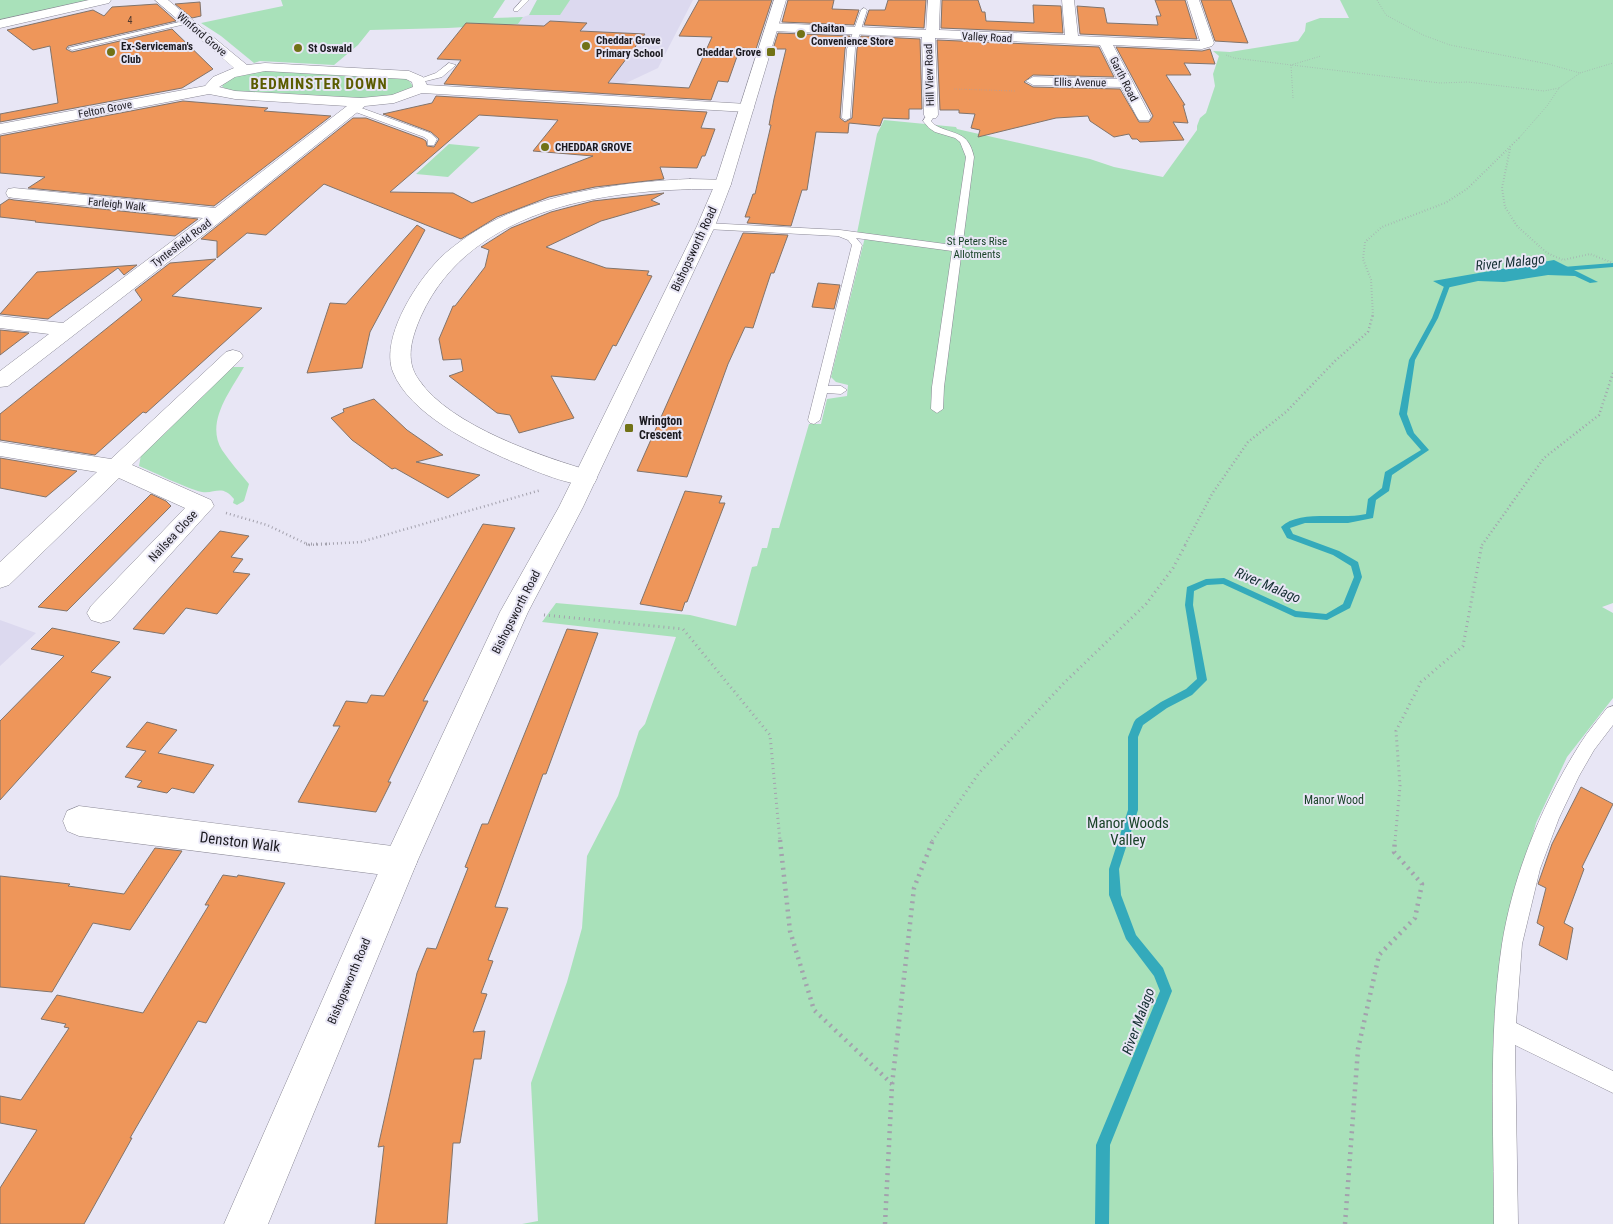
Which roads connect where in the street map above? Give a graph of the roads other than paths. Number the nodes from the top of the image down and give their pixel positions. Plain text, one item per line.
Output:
1 (105, 0) edge
2 (161, 0) edge
3 (526, 0) edge
4 (780, 0) edge
5 (934, 0) edge
6 (1068, 0) edge
7 (1193, 0) edge
8 (516, 10) dead end
9 (864, 10) dead end
10 (188, 22) junction
11 (0, 24) edge
12 (771, 27) junction
13 (857, 31) junction
14 (930, 34) junction
15 (1072, 40) junction
16 (1105, 42) junction
17 (72, 48) dead end
18 (452, 65) dead end
19 (243, 69) junction
20 (1033, 81) road end
21 (1127, 83) junction
22 (420, 85) junction
23 (211, 89) junction
24 (357, 105) junction
25 (748, 108) junction
26 (931, 115) joint
27 (846, 118) dead end
28 (1144, 118) dead end
29 (0, 129) edge
30 (431, 143) dead end
31 (723, 184) junction
32 (14, 193) dead end
33 (219, 214) junction
34 (706, 226) junction
35 (840, 233) junction
36 (957, 248) junction
37 (0, 322) edge
38 (66, 330) junction
39 (233, 356) dead end
40 (0, 381) edge
41 (822, 388) junction
42 (841, 390) dead end
43 (937, 409) dead end
44 (814, 420) dead end
45 (0, 449) edge
46 (115, 467) junction
47 (585, 478) junction
48 (0, 578) edge
49 (101, 613) dead end
50 (1613, 714) edge
51 (79, 821) dead end
52 (400, 862) junction
53 (1506, 1029) junction
54 (1613, 1082) edge
55 (246, 1224) edge
56 (1506, 1224) edge

1 - 11 street
2 - 10 street, Winford Grove
3 - 8 lane
4 - 12 street, Bishopsworth Road
5 - 14 street, Hill View Road
6 - 15 street
7 - 16 street, Valley Road
9 - 13 lane
10 - 17 lane
10 - 19 street, Winford Grove
12 - 13 street, Valley Road
12 - 25 street, Bishopsworth Road
13 - 14 street, Valley Road
13 - 27 lane
14 - 15 street, Valley Road
14 - 26 street, Hill View Road
15 - 16 street, Valley Road
16 - 21 street, Garth Road
18 - 22 lane
19 - 22 street
19 - 23 street
20 - 21 street, Ellis Avenue
21 - 28 street, Garth Road
22 - 24 street
22 - 25 street
23 - 24 street
23 - 29 street, Felton Grove
24 - 30 lane
24 - 33 street, Tyntesfield Road
25 - 31 street, Bishopsworth Road
26 - 36 lane
31 - 34 street, Bishopsworth Road
31 - 47 street
32 - 33 street, Farleigh Walk
33 - 38 street, Tyntesfield Road
34 - 35 lane
34 - 47 street, Bishopsworth Road
35 - 36 lane
35 - 41 lane
36 - 43 lane
37 - 38 street
38 - 40 street, Tyntesfield Road
39 - 46 street
41 - 42 lane
41 - 44 lane
45 - 46 street, Nailsea Close
46 - 48 street
46 - 49 street, Nailsea Close
47 - 52 street, Bishopsworth Road
50 - 53 lane
51 - 52 street, Denston Walk
52 - 55 street, Bishopsworth Road
53 - 54 lane
53 - 56 lane

